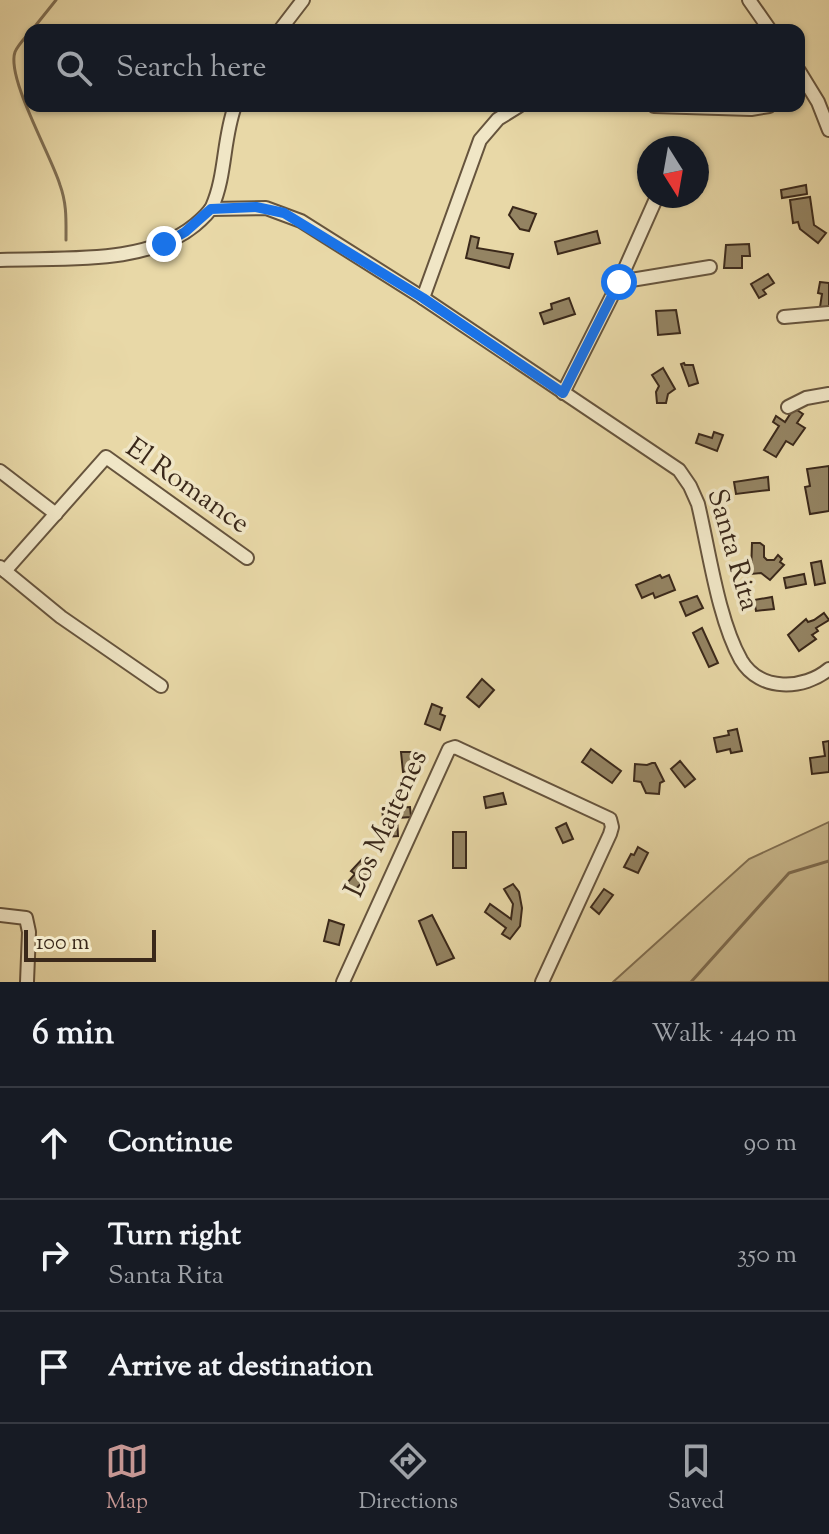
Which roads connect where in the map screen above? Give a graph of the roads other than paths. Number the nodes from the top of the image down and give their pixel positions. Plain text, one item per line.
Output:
1 (303, 0) edge
2 (749, 0) edge
3 (285, 24) edge
4 (766, 24) edge
5 (805, 84) edge
6 (233, 112) edge
7 (509, 112) edge
8 (829, 130) edge
9 (652, 208) edge
10 (211, 209) junction
11 (0, 260) edge
12 (710, 267) dead end
13 (619, 282) junction
14 (423, 298) junction
15 (829, 313) edge
16 (784, 317) dead end
17 (563, 393) junction
18 (829, 394) edge
19 (788, 407) dead end
20 (0, 471) edge
21 (56, 514) junction
22 (247, 558) dead end
23 (2, 569) edge
24 (829, 669) edge
25 (161, 686) dead end
26 (0, 915) edge
27 (27, 982) edge
28 (343, 982) edge
29 (542, 982) edge

1 - 3 street
2 - 4 street
5 - 8 street
6 - 10 street
7 - 14 street
9 - 13 street
10 - 11 street
10 - 14 street, Santa Rita
12 - 13 street
13 - 17 street
14 - 17 street, Santa Rita
15 - 16 street
17 - 24 street, Santa Rita
18 - 19 street
20 - 21 street
21 - 22 street, El Romance
21 - 23 street, El Romance
23 - 25 street, El Romance
26 - 27 street
28 - 29 street, Los Maitenes

